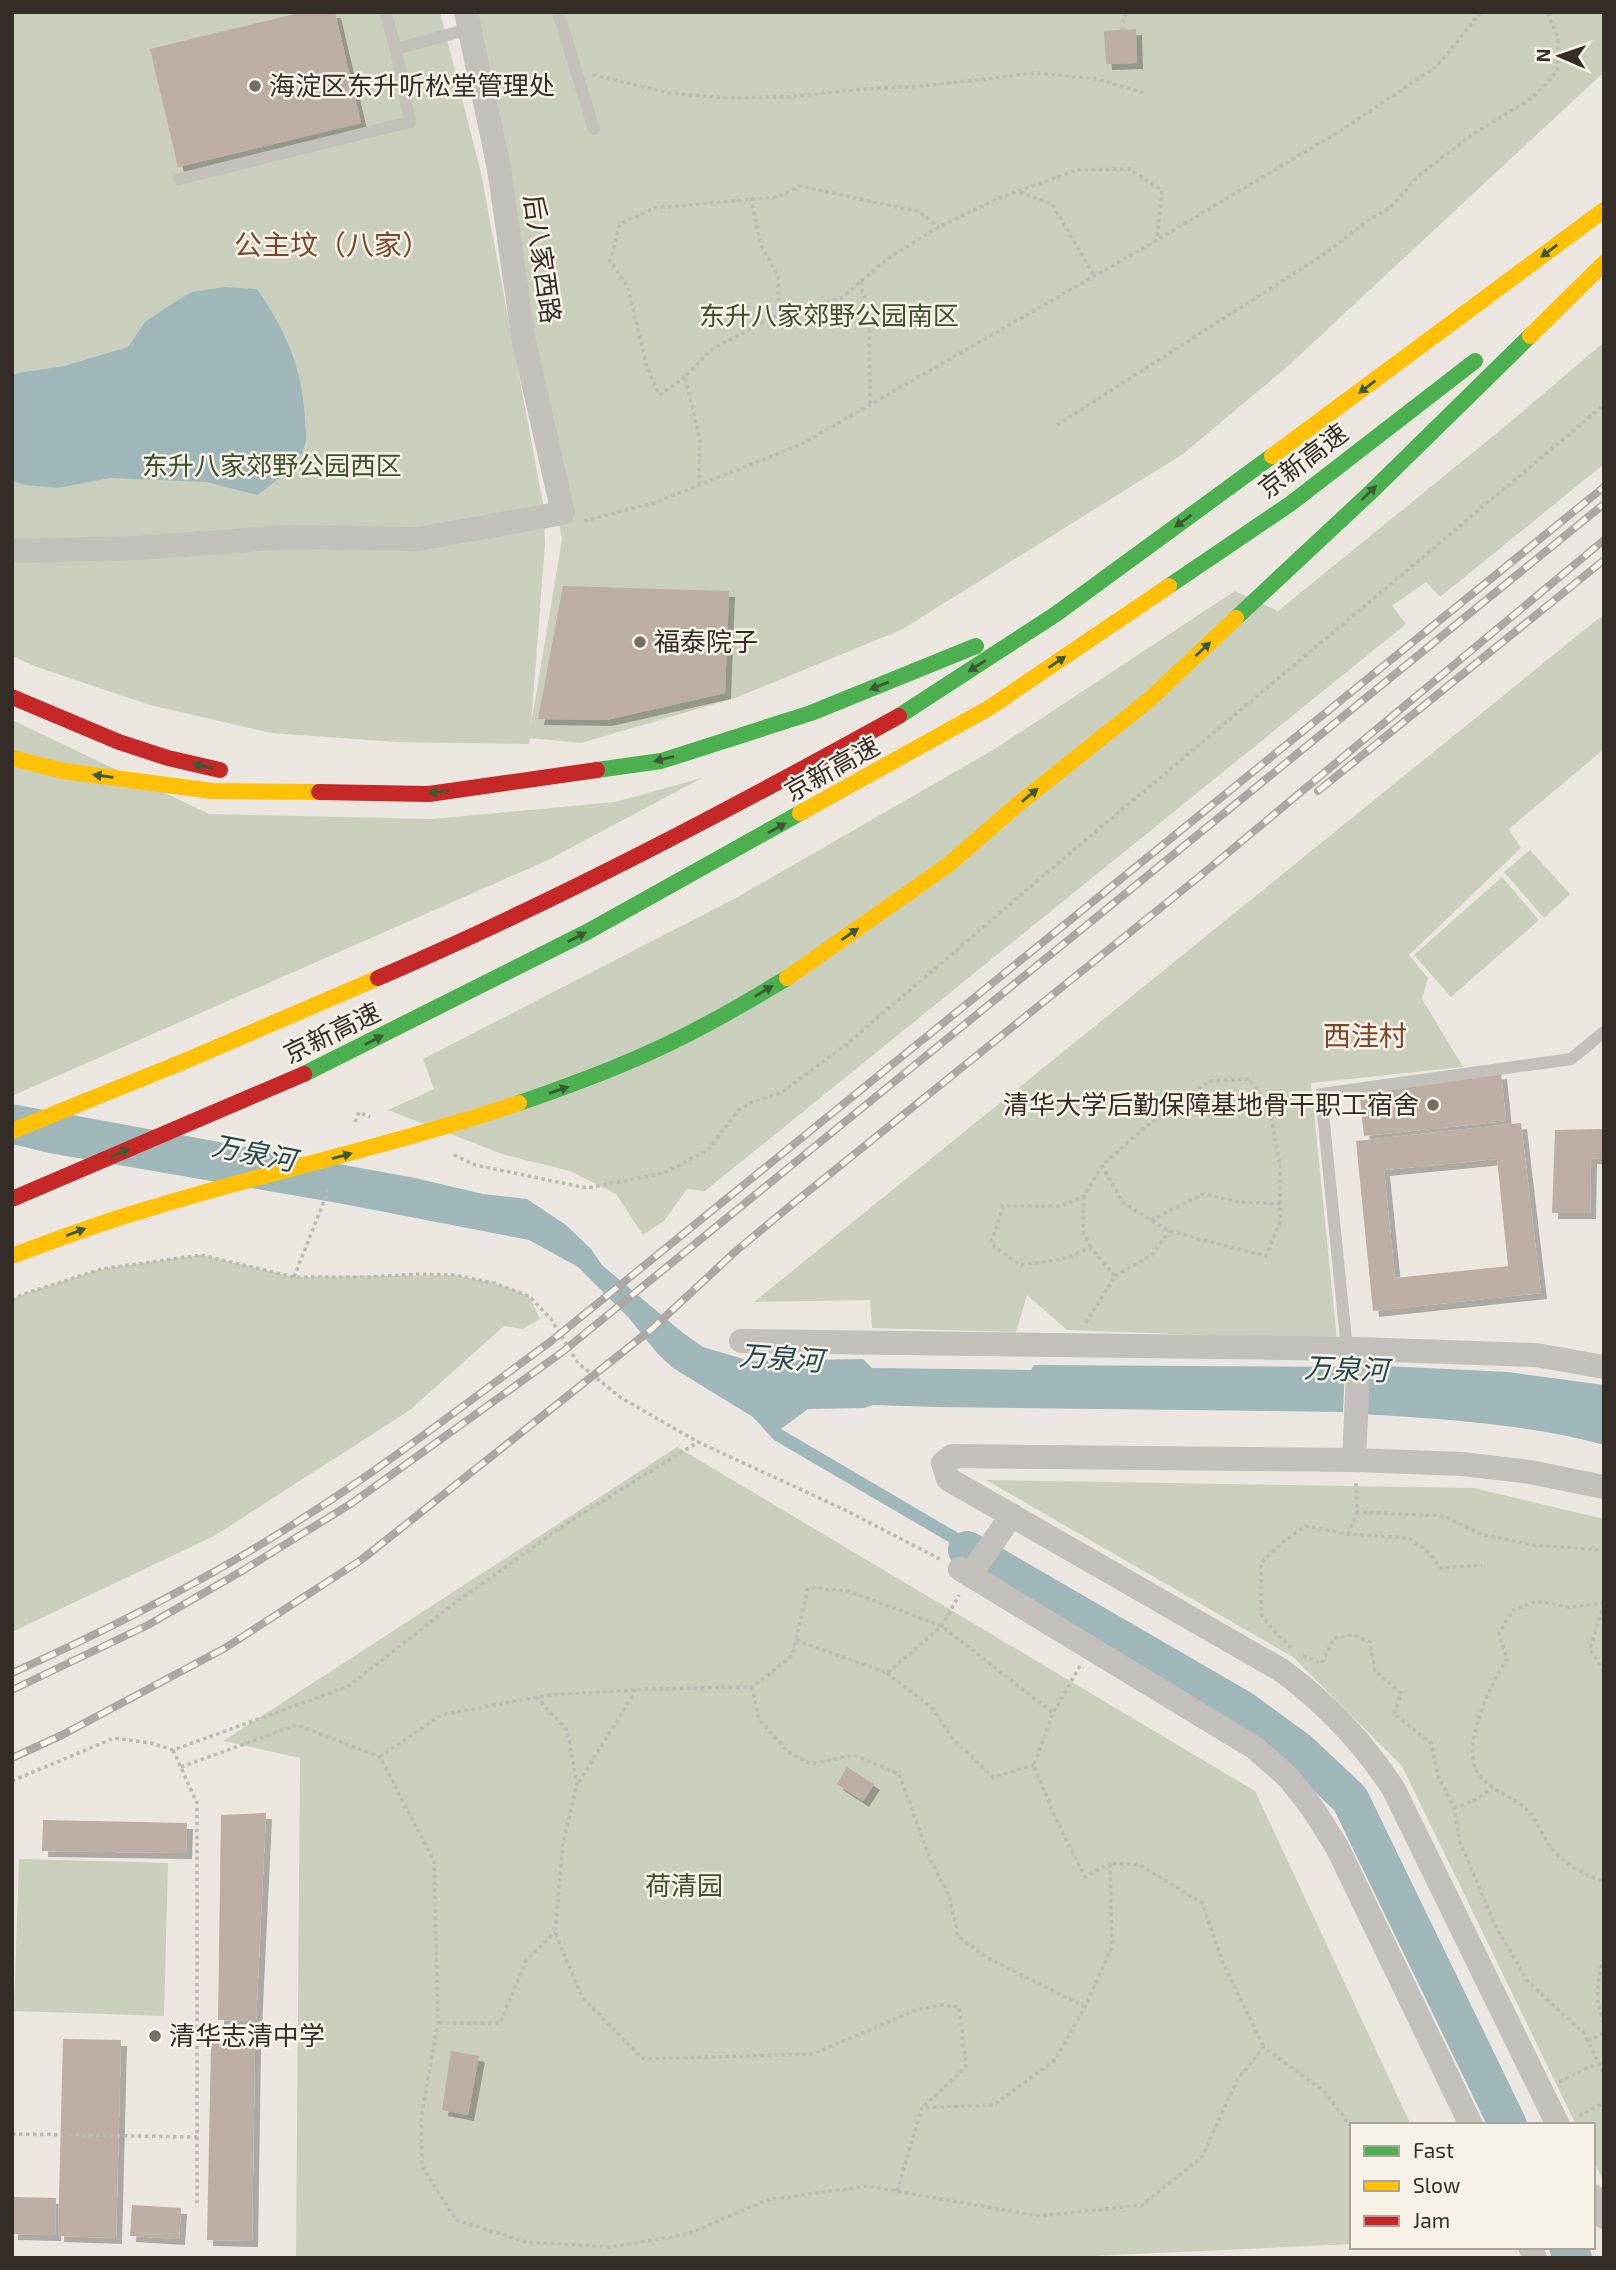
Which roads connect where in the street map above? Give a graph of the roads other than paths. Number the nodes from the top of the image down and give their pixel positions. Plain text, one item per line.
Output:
1 (385, 12) edge
2 (558, 12) edge
3 (467, 20) edge
4 (396, 49) junction
5 (594, 129) dead end
6 (179, 178) dead end
7 (1604, 210) edge
8 (1604, 262) edge
9 (1506, 336) dead end
10 (1485, 353) dead end
11 (12, 551) edge
12 (1056, 614) junction
13 (12, 697) edge
14 (12, 758) edge
15 (317, 792) junction
16 (1604, 1032) edge
17 (12, 1131) edge
18 (12, 1199) edge
19 (12, 1256) edge
20 (741, 1341) dead end
21 (1353, 1349) junction
22 (1604, 1367) edge
23 (1354, 1460) junction
24 (1604, 1487) edge
25 (1012, 1515) junction
26 (1565, 2122) edge
27 (1470, 2123) edge
28 (1595, 2200) edge
29 (1604, 2217) edge

1 - 4 lane
2 - 5 lane
3 - 4 lane
3 - 11 street, 后八家西路
4 - 6 lane
7 -> 12 highway, 京新高速
8 - 9 highway
19 -> 8 highway
18 -> 10 highway, 京新高速
12 -> 15 highway
12 -> 17 highway, 京新高速
15 -> 13 highway
15 -> 14 highway
16 - 21 lane
20 - 21 street
21 - 22 street
21 - 23 street
23 - 24 street
23 - 25 street
25 - 26 street
25 - 27 street
28 - 29 street

